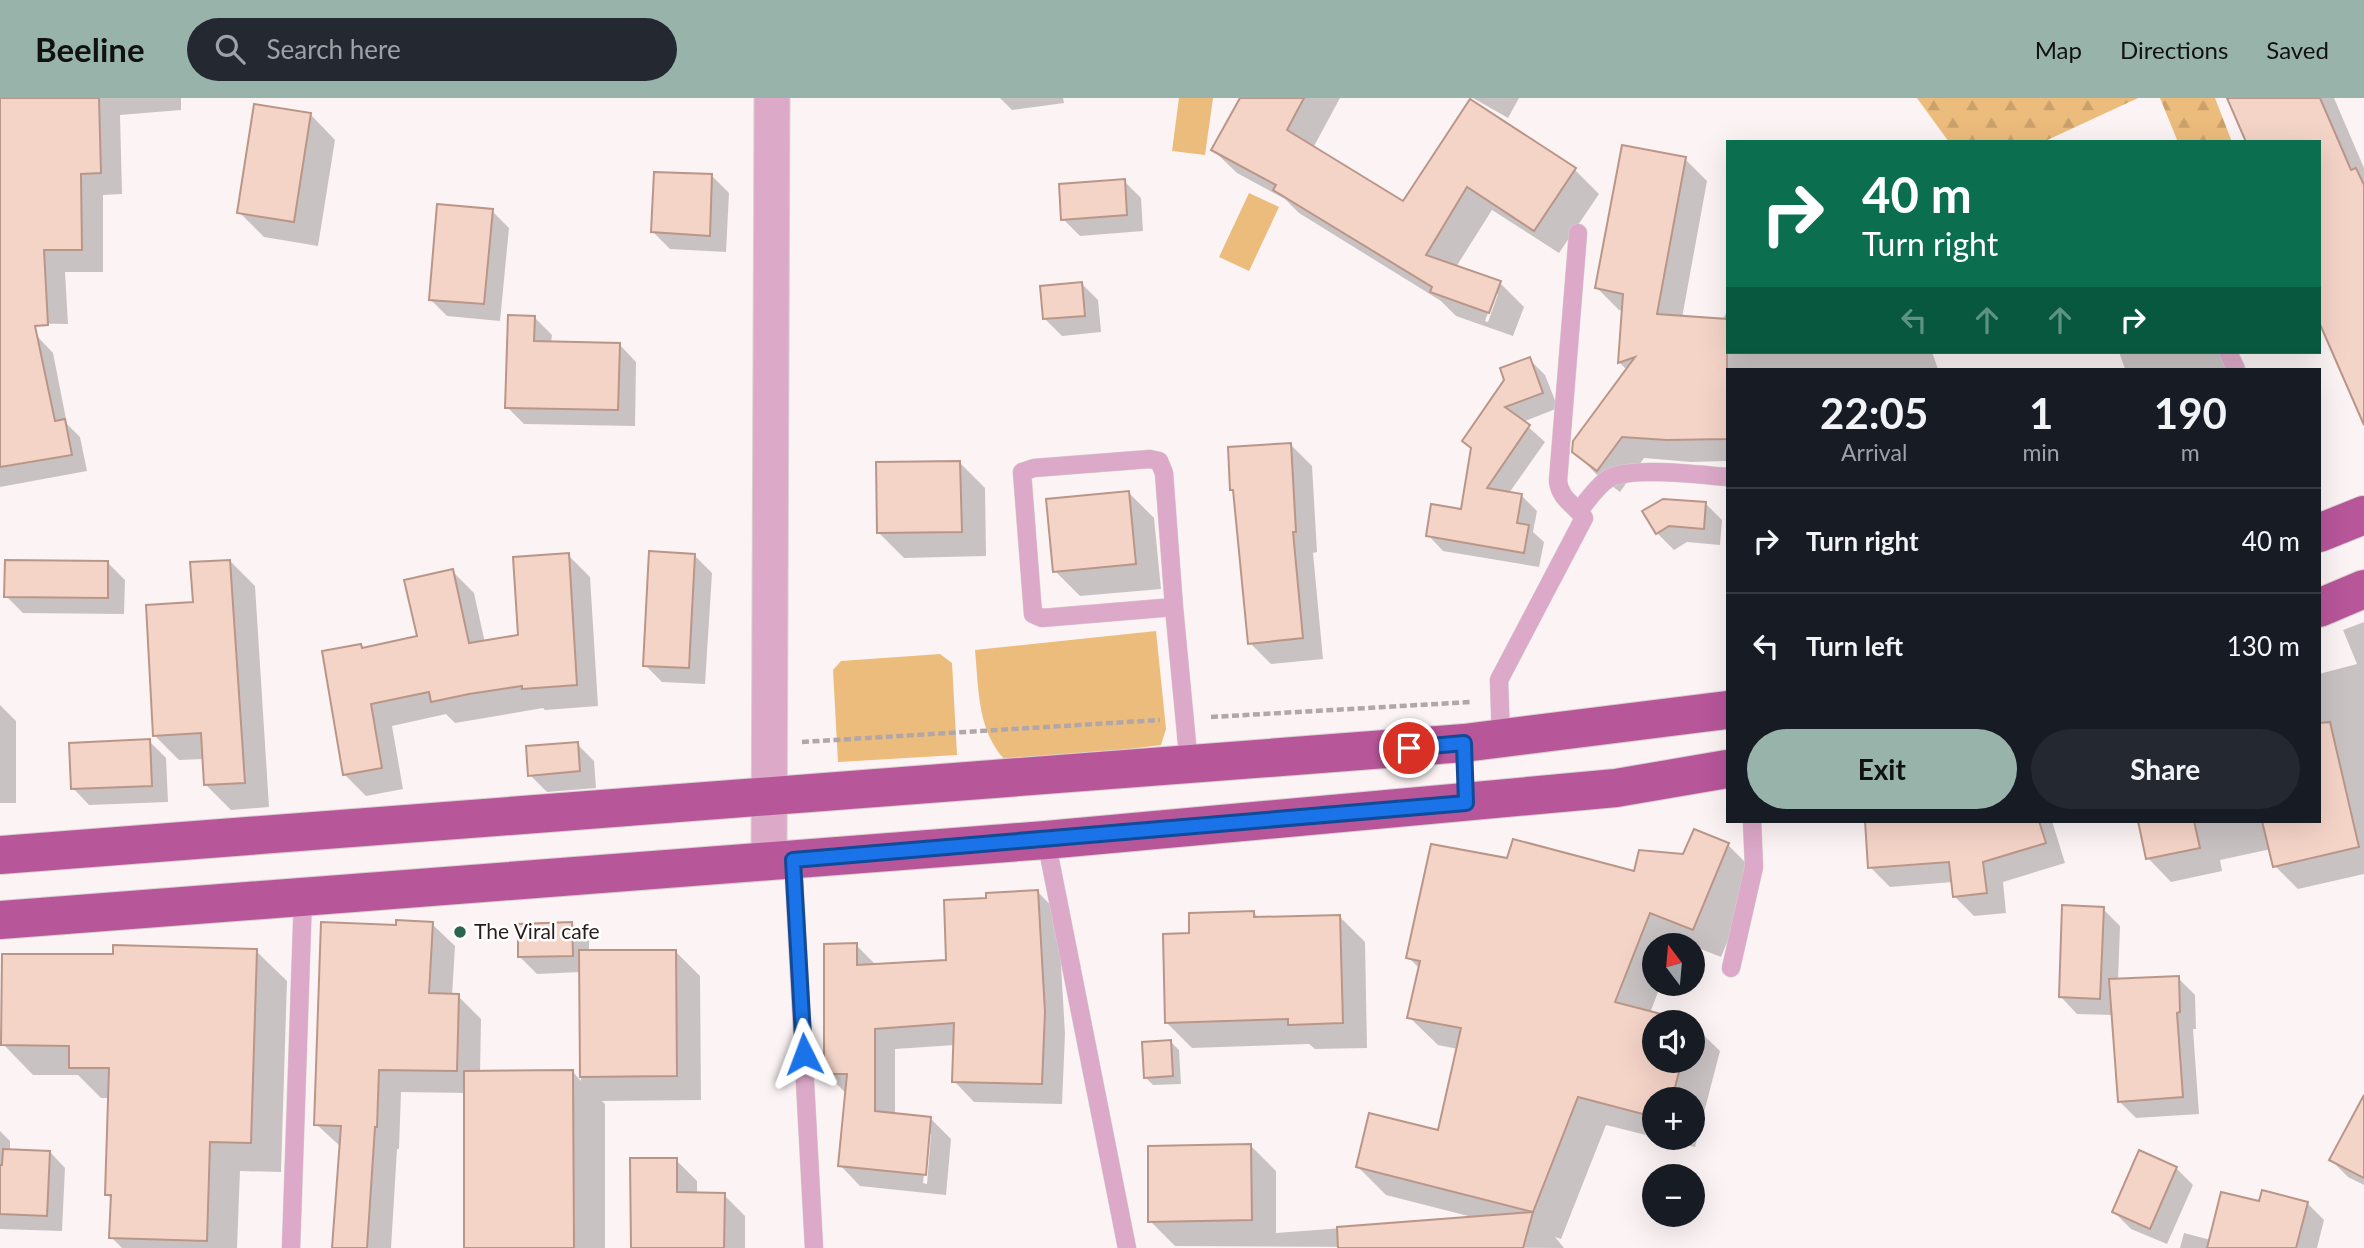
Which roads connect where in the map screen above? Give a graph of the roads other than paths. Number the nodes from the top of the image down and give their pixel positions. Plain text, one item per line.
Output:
1 (772, 98) edge
2 (1578, 233) dead end
3 (1726, 477) edge
4 (1579, 511) junction
5 (2364, 515) edge
6 (2321, 532) edge
7 (2364, 589) edge
8 (2321, 606) edge
9 (1174, 607) junction
10 (1726, 710) edge
11 (1483, 741) junction
12 (1189, 765) junction
13 (1726, 769) edge
14 (769, 797) junction
15 (1466, 803) junction
16 (1752, 823) edge
17 (1046, 840) junction
18 (0, 855) edge
19 (781, 861) junction
20 (303, 897) junction
21 (0, 920) edge
22 (1731, 968) dead end
23 (290, 1248) edge
24 (814, 1248) edge
25 (1127, 1248) edge

1 - 14 street
2 - 4 lane
3 - 4 lane
4 - 11 lane
5 - 6 highway
7 - 8 highway
9 - 9 lane
9 - 12 lane
10 - 11 highway
11 - 12 highway
11 - 15 highway
12 - 14 highway
13 - 15 highway
14 - 18 highway
14 - 19 street
15 - 17 highway
16 - 22 lane
17 - 19 highway
17 - 25 lane
19 - 20 highway
19 - 24 lane
20 - 21 highway
20 - 23 lane

